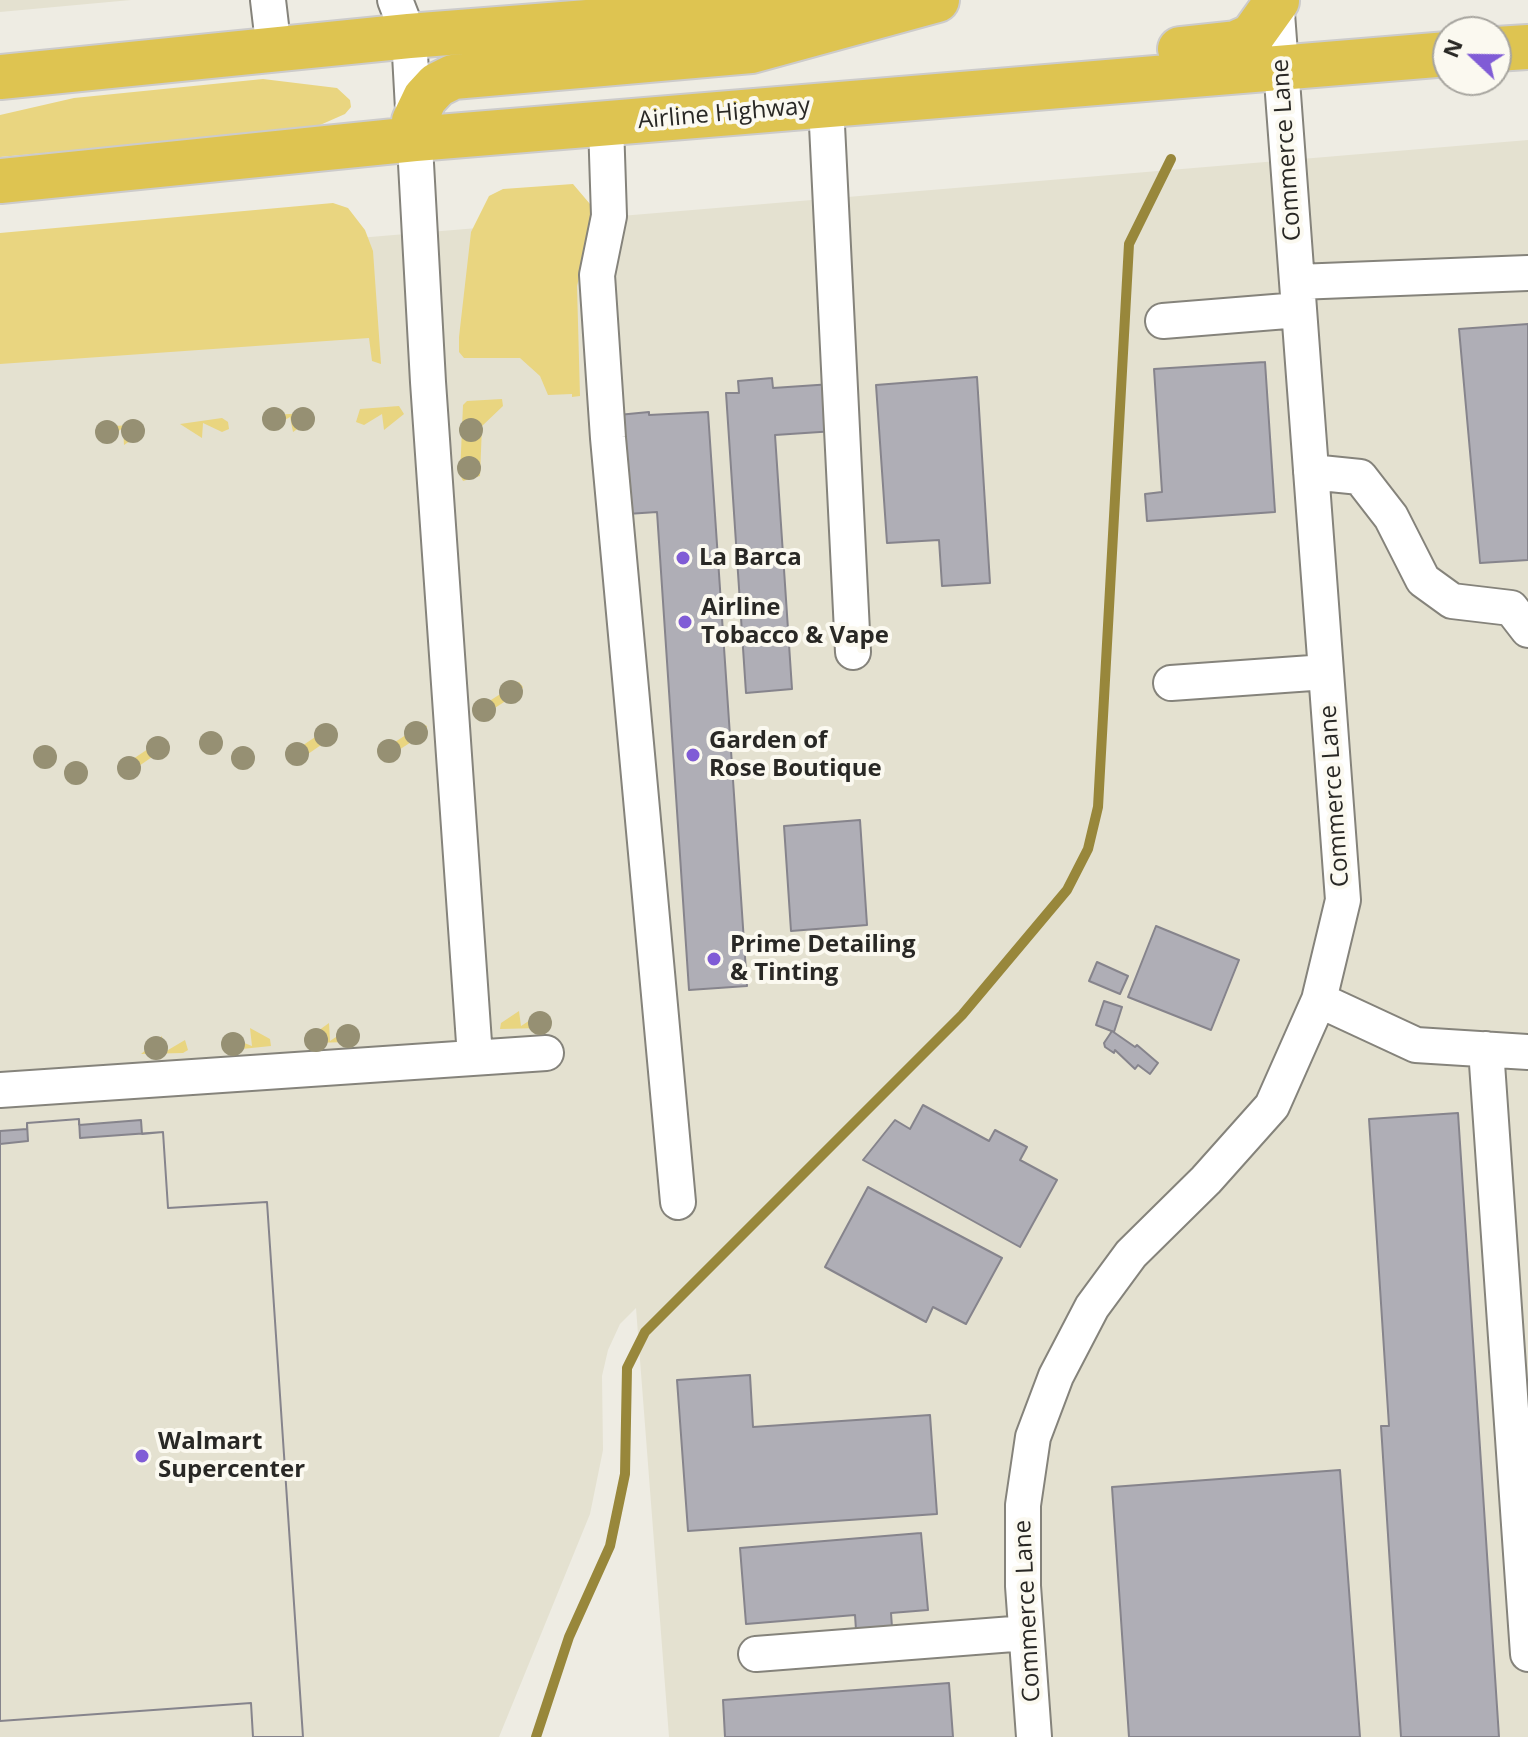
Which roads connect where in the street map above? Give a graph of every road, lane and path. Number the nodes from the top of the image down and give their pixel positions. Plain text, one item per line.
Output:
1 (268, 0) edge
2 (867, 0) edge
3 (937, 0) edge
4 (1276, 0) edge
5 (1307, 0) edge
6 (620, 10) edge
7 (402, 18) edge
8 (274, 51) junction
9 (1432, 54) edge
10 (1280, 57) junction
11 (5, 77) edge
12 (887, 101) junction
13 (826, 105) junction
14 (606, 124) junction
15 (414, 130) junction
16 (0, 181) edge
17 (1528, 273) edge
18 (1298, 296) junction
19 (1163, 321) dead end
20 (1311, 472) junction
21 (1528, 630) edge
22 (853, 652) dead end
23 (1326, 672) junction
24 (1171, 683) dead end
25 (1319, 1000) junction
26 (1486, 1049) junction
27 (1528, 1052) edge
28 (546, 1053) dead end
29 (475, 1057) junction
30 (0, 1090) edge
31 (678, 1202) dead end
32 (1026, 1633) junction
33 (756, 1654) dead end
34 (1528, 1654) edge
35 (1034, 1737) edge

1 - 8 street
2 - 6 highway
3 - 15 highway
4 - 10 street, Commerce Lane
4 - 12 highway
5 - 10 highway
6 - 7 highway
7 - 8 highway
7 - 15 street
8 - 11 highway
9 - 10 highway, Airline Highway
10 - 12 highway, Airline Highway
10 - 18 street, Commerce Lane
12 - 13 highway, Airline Highway
13 - 14 highway, Airline Highway
13 - 22 street
14 - 15 highway, Airline Highway
14 - 31 street
15 - 16 highway, Airline Highway
15 - 29 street
17 - 18 street
18 - 19 street
18 - 20 street, Commerce Lane
20 - 21 street
20 - 23 street, Commerce Lane
23 - 24 street
23 - 25 street, Commerce Lane
25 - 26 street
25 - 32 street, Commerce Lane
26 - 27 street
26 - 34 street
28 - 29 street
29 - 30 street
32 - 33 street
32 - 35 street, Commerce Lane

